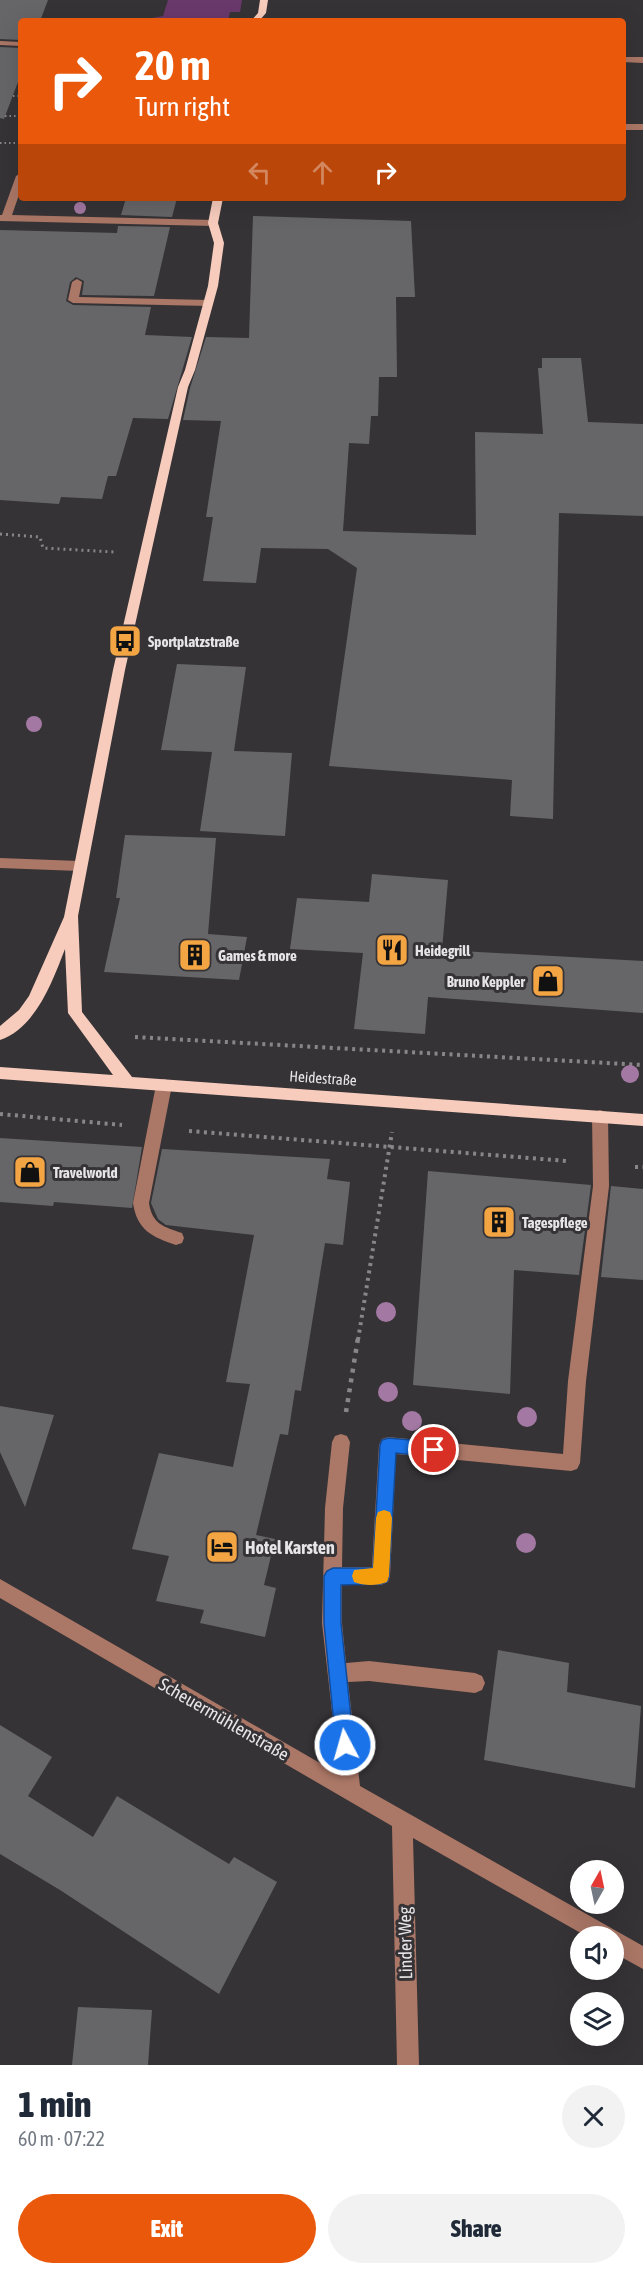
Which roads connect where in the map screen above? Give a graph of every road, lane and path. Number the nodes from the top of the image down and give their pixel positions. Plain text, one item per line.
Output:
1 (264, 0) edge
2 (258, 18) edge
3 (0, 43) edge
4 (18, 44) edge
5 (626, 59) edge
6 (643, 60) edge
7 (13, 96) dead end
8 (18, 96) edge
9 (5, 116) dead end
10 (18, 116) edge
11 (626, 127) edge
12 (643, 127) edge
13 (0, 143) edge
14 (18, 143) edge
15 (18, 183) edge
16 (217, 201) edge
17 (3, 218) edge
18 (213, 223) junction
19 (77, 282) dead end
20 (208, 303) junction
21 (0, 534) edge
22 (147, 553) junction
23 (0, 863) edge
24 (79, 866) junction
25 (71, 916) junction
26 (0, 1034) edge
27 (91, 1034) junction
28 (643, 1065) edge
29 (0, 1073) edge
30 (127, 1082) junction
31 (164, 1085) junction
32 (395, 1101) junction
33 (0, 1114) edge
34 (600, 1116) junction
35 (643, 1120) edge
36 (156, 1128) junction
37 (390, 1148) junction
38 (601, 1164) junction
39 (643, 1167) edge
40 (176, 1238) dead end
41 (341, 1442) joint
42 (333, 1576) junction
43 (0, 1588) edge
44 (338, 1673) junction
45 (475, 1683) dead end
46 (351, 1792) junction
47 (402, 1820) junction
48 (588, 1926) edge
49 (624, 1947) edge
50 (643, 1958) edge
51 (408, 2065) edge

1 - 2 main road
3 - 4 street
5 - 6 street
7 - 8 path
9 - 10 path
11 - 12 street
13 - 14 path
15 - 17 street
16 - 18 main road
17 - 18 street
18 - 20 main road
19 - 20 street
20 - 22 main road
21 - 22 path
22 - 24 main road
23 - 24 street
24 - 25 main road
25 - 26 main road
25 - 27 main road
27 - 28 path
27 - 30 main road
29 - 30 main road, Heidestraße
30 - 31 main road, Heidestraße
31 - 32 main road, Heidestraße
31 - 36 street
32 - 34 main road, Heidestraße
32 - 37 path
33 - 36 path
34 - 35 main road, Heidestraße
34 - 38 street
36 - 37 path
36 - 40 street
37 - 38 path
37 - 41 path
38 - 39 path
38 - 42 street
41 - 42 street
42 - 44 street
43 - 46 street, Scheuermühlenstraße
44 - 45 street
44 - 46 street
46 - 47 street, Scheuermühlenstraße
47 - 48 street, Scheuermühlenstraße
47 - 51 street, Linder Weg
49 - 50 street

